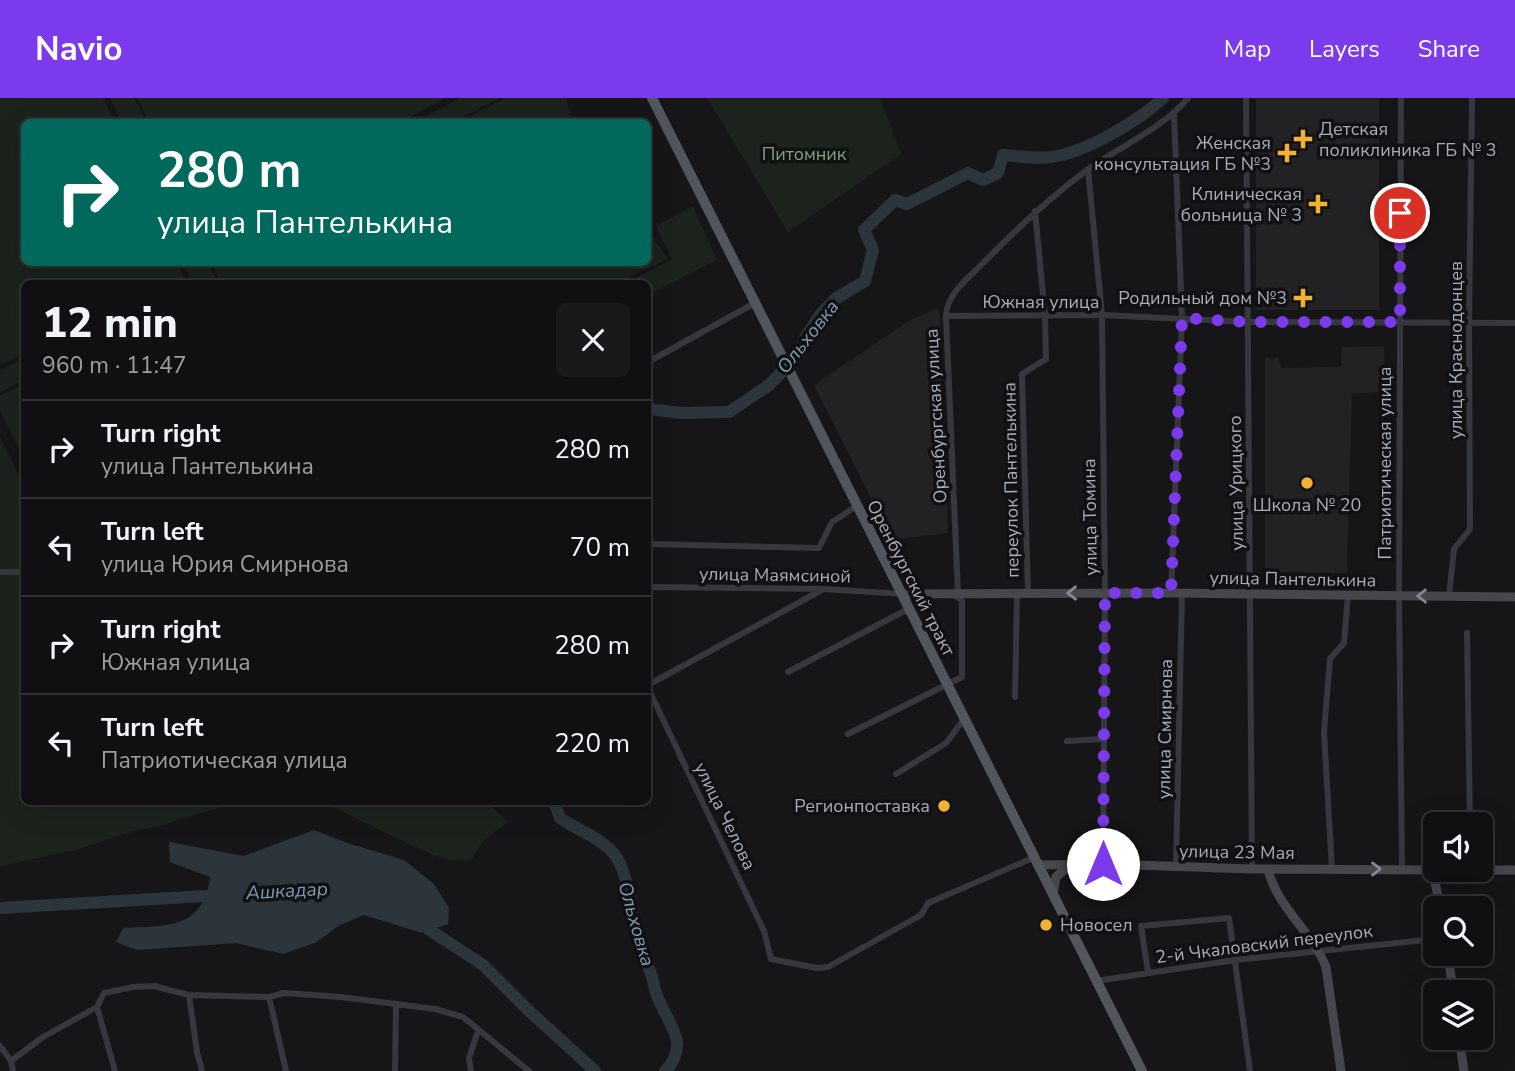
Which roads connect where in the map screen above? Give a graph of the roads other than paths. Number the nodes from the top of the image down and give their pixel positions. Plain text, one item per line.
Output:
1 (652, 98) edge
2 (1188, 98) edge
3 (1246, 98) edge
4 (1401, 98) edge
5 (1472, 98) edge
6 (1174, 114) junction
7 (1088, 170) junction
8 (1035, 211) junction
9 (755, 303) junction
10 (1102, 315) junction
11 (946, 316) junction
12 (1045, 316) junction
13 (1182, 318) junction
14 (1247, 322) junction
15 (1400, 322) junction
16 (1469, 323) junction
17 (1515, 323) edge
18 (651, 360) edge
19 (857, 506) junction
20 (651, 544) edge
21 (0, 572) edge
22 (21, 572) edge
23 (651, 587) edge
24 (824, 589) junction
25 (1105, 593) junction
26 (1171, 593) junction
27 (1182, 593) junction
28 (903, 594) junction
29 (956, 594) junction
30 (1017, 594) junction
31 (1028, 594) junction
32 (1251, 594) junction
33 (1348, 595) junction
34 (1399, 596) junction
35 (1449, 596) junction
36 (1515, 597) edge
37 (910, 608) junction
38 (1467, 633) dead end
39 (788, 672) dead end
40 (946, 683) junction
41 (651, 685) edge
42 (651, 693) edge
43 (1015, 697) dead end
44 (964, 719) junction
45 (848, 734) dead end
46 (1102, 739) junction
47 (1067, 741) dead end
48 (896, 774) dead end
49 (1470, 812) edge
50 (1037, 861) junction
51 (1072, 864) junction
52 (1103, 864) junction
53 (1176, 866) junction
54 (1252, 869) junction
55 (1268, 869) junction
56 (1332, 869) junction
57 (1402, 870) junction
58 (1423, 870) edge
59 (1493, 870) edge
60 (1515, 870) edge
61 (1053, 895) junction
62 (1423, 940) edge
63 (1319, 952) junction
64 (1235, 960) junction
65 (1148, 972) junction
66 (1096, 981) junction
67 (189, 995) junction
68 (269, 997) junction
69 (396, 1005) junction
70 (97, 1007) junction
71 (478, 1031) junction
72 (0, 1046) edge
73 (1461, 1050) edge
74 (11, 1061) junction
75 (13, 1071) edge
76 (115, 1071) edge
77 (202, 1071) edge
78 (286, 1071) edge
79 (395, 1071) edge
80 (471, 1071) edge
81 (529, 1071) edge
82 (1142, 1071) edge
83 (1250, 1071) edge
84 (1341, 1071) edge
85 (1464, 1071) edge

1 - 9 main road, Оренбургский тракт
2 - 6 street, Оренбургская улица
3 - 14 street, улица Урицкого
4 - 15 street, Патриотическая улица
5 - 16 street, улица Краснодонцев
6 - 7 street, Оренбургская улица
6 - 13 street
7 - 8 street, Оренбургская улица
7 - 10 street, улица Томина
8 - 11 street, Оренбургская улица
8 - 12 street, переулок Пантелькина
9 - 18 street
9 - 19 main road, Оренбургский тракт
10 - 12 street, Южная улица
10 - 13 street, Южная улица
10 - 25 street, улица Томина
11 - 12 street, Южная улица
11 - 29 street, Оренбургская улица
12 - 31 street, переулок Пантелькина
13 - 14 street, Южная улица
13 - 26 street
14 - 15 street, Южная улица
14 - 32 street, улица Урицкого
15 - 16 street, Южная улица
15 - 34 street, Патриотическая улица
16 - 17 street, Южная улица
16 - 35 street, улица Краснодонцев
19 - 20 street
19 - 28 main road, Оренбургский тракт
21 - 22 street
23 - 24 street, улица Маямсиной
24 - 28 street, улица Маямсиной
24 - 41 street
25 - 26 main road, улица Пантелькина
25 -> 31 main road, улица Пантелькина
25 - 46 street, улица Томина
26 - 27 main road, улица Пантелькина
27 - 32 main road, улица Пантелькина
27 - 53 street, улица Смирнова
28 - 29 main road, улица Пантелькина
28 - 37 main road, Оренбургский тракт
29 - 30 main road, улица Пантелькина
29 - 40 street, Оренбургская улица
30 - 31 main road, улица Пантелькина
30 - 43 street, переулок Пантелькина
32 - 33 main road, улица Пантелькина
32 - 54 street, улица Урицкого
33 - 34 main road, улица Пантелькина
33 - 56 street
35 -> 34 main road, улица Пантелькина
34 - 57 street, Патриотическая улица
35 - 36 main road, улица Пантелькина
37 - 39 street
37 - 40 main road, Оренбургский тракт
38 - 49 street
40 - 44 main road, Оренбургский тракт
40 - 45 street
42 - 50 street, улица Челова
44 - 48 street
44 - 50 main road, Оренбургский тракт
46 - 47 street
46 - 52 street, улица Томина
50 - 51 main road, улица 23 Мая
50 - 61 main road, Оренбургский тракт
51 - 52 main road, улица 23 Мая
51 - 61 main road
52 - 53 main road, улица 23 Мая
53 - 54 main road, улица 23 Мая
54 - 55 main road, улица 23 Мая
55 - 56 main road, улица 23 Мая
55 - 63 main road
56 -> 57 main road, улица 23 Мая
57 - 58 main road, улица 23 Мая
59 - 60 main road
61 - 66 main road, Оренбургский тракт
62 - 63 street, 2-й Чкаловский переулок
63 - 64 street, 2-й Чкаловский переулок
63 - 84 main road
64 - 65 street, 2-й Чкаловский переулок
64 - 65 street
64 - 83 street
65 - 66 street, 2-й Чкаловский переулок
66 - 82 main road, Оренбургский тракт
67 - 68 street
67 - 70 street
67 - 77 street
68 - 69 street
68 - 78 street
69 - 71 street
69 - 79 street
70 - 74 street
70 - 76 street
71 - 80 street
71 - 81 street
72 - 74 street
73 - 85 main road
74 - 75 street

